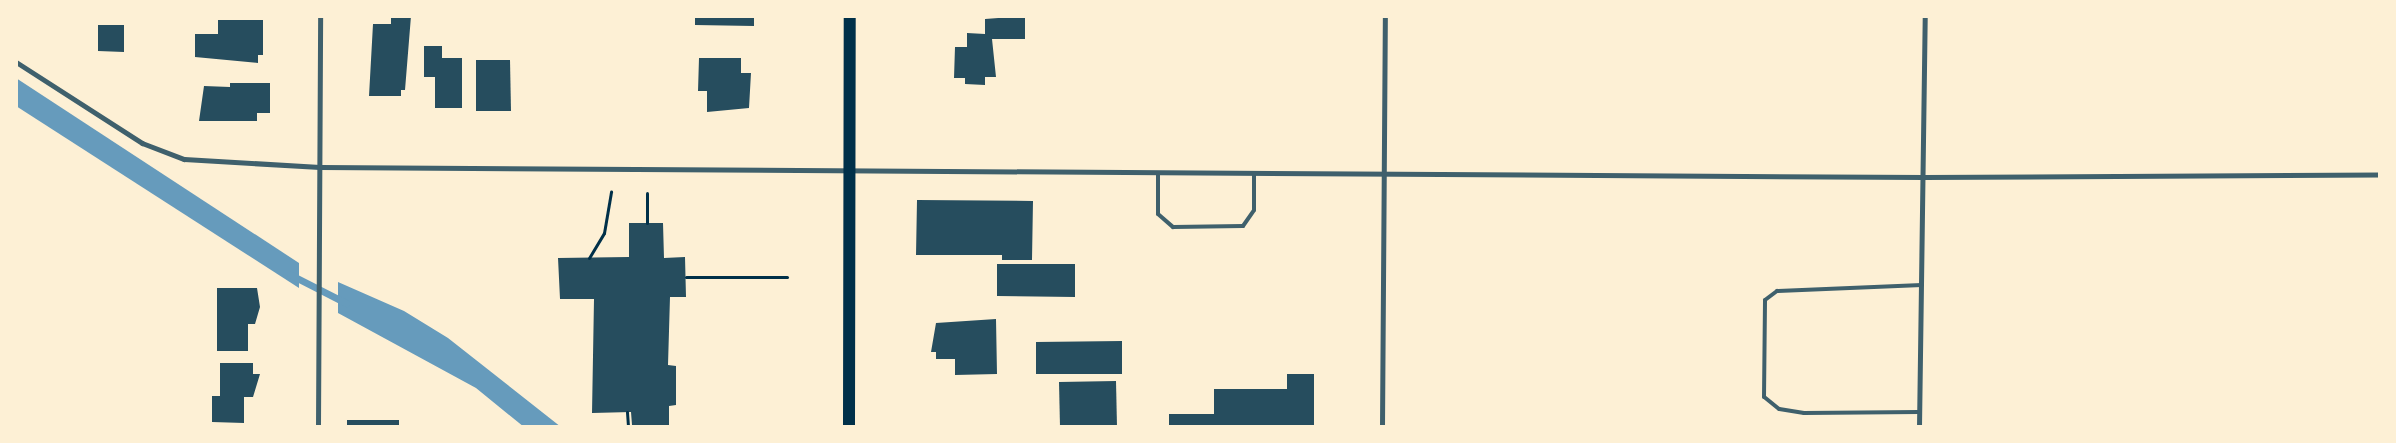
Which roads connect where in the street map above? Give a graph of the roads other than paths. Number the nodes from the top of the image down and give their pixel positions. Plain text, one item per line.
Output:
1 (320, 16) edge
2 (850, 16) edge
3 (1385, 16) edge
4 (1925, 16) edge
5 (16, 62) edge
6 (320, 167) junction
7 (850, 169) junction
8 (1158, 173) junction
9 (1384, 173) junction
10 (1254, 174) junction
11 (2380, 174) edge
12 (1924, 177) junction
13 (1922, 285) junction
14 (1919, 412) junction
15 (318, 427) edge
16 (849, 427) edge
17 (1382, 427) edge
18 (1919, 427) edge

1 - 6 street
2 - 7 main road
3 - 9 street
4 - 12 street
5 - 6 street
6 - 7 street
6 - 15 street
7 - 8 street
7 - 16 main road
8 - 10 street
8 - 10 lane
9 - 10 street
9 - 12 street
9 - 17 street
11 - 12 street
12 - 13 street
13 - 14 street
13 - 14 lane
14 - 18 street

